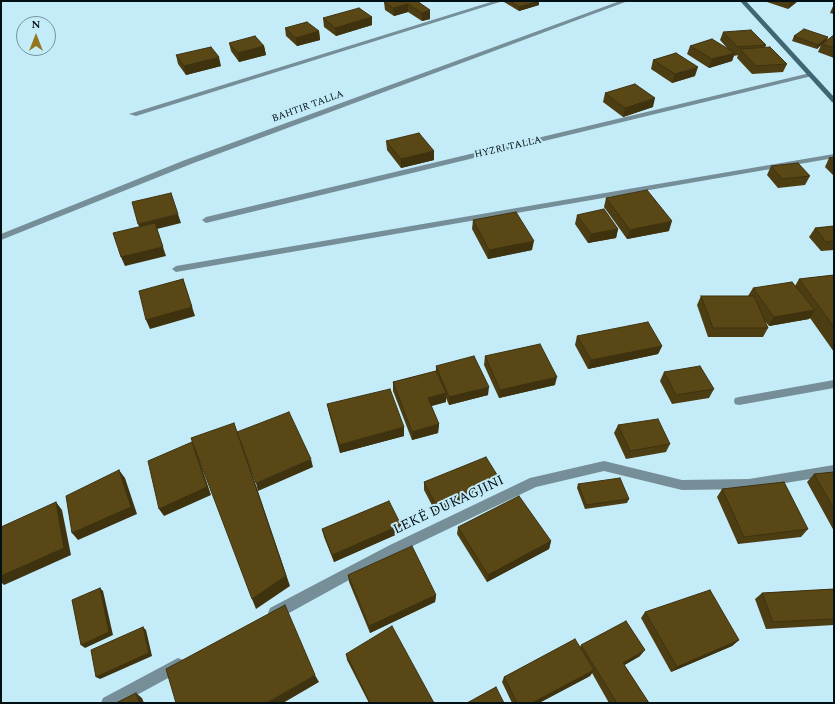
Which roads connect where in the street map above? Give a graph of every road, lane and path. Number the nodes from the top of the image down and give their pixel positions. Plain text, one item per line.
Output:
1 (500, 1) edge
2 (625, 1) edge
3 (743, 1) edge
4 (810, 76) junction
5 (834, 100) edge
6 (133, 114) dead end
7 (834, 156) edge
8 (206, 220) dead end
9 (1, 237) edge
10 (176, 269) dead end
11 (834, 384) edge
12 (739, 401) dead end
13 (834, 470) edge
14 (263, 619) edge
15 (187, 660) edge
16 (108, 703) edge

1 - 6 street
2 - 9 street, BAHTIR TALLA
3 - 4 street
4 - 5 street
4 - 8 street, HYZRI TALLA
7 - 10 street
11 - 12 street
13 - 14 street, LEKË DUKAGJINI
15 - 16 street

